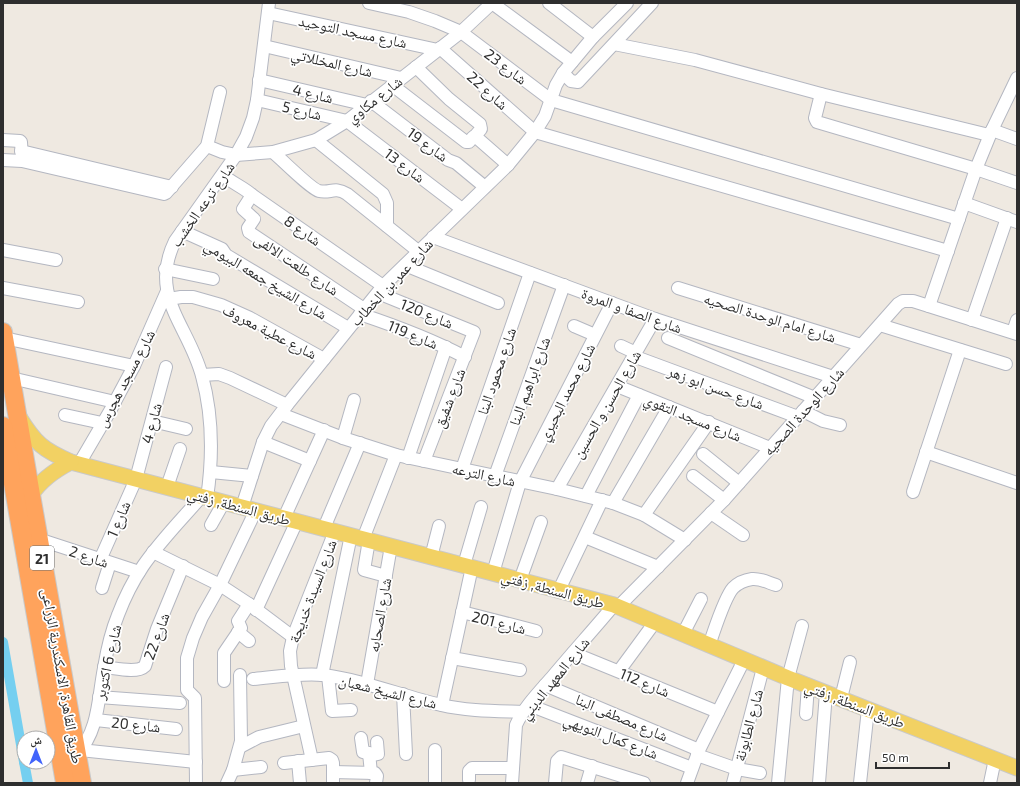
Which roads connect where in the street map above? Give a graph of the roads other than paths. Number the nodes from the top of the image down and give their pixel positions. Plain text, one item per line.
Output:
1 (370, 3) edge
2 (492, 3) edge
3 (549, 3) edge
4 (652, 3) edge
5 (624, 4) edge
6 (268, 8) edge
7 (461, 32) junction
8 (593, 37) junction
9 (614, 44) junction
10 (264, 46) junction
11 (439, 49) junction
12 (572, 62) junction
13 (416, 67) junction
14 (563, 73) junction
15 (1017, 78) edge
16 (260, 80) junction
17 (397, 81) junction
18 (220, 92) dead end
19 (821, 94) junction
20 (1012, 99) edge
21 (257, 100) junction
22 (551, 100) junction
23 (369, 103) junction
24 (347, 121) junction
25 (536, 132) junction
26 (990, 132) junction
27 (475, 136) junction
28 (1017, 139) edge
29 (3, 140) edge
30 (316, 140) junction
31 (207, 146) junction
32 (273, 152) junction
33 (22, 156) junction
34 (236, 156) junction
35 (3, 160) edge
36 (508, 165) junction
37 (976, 169) junction
38 (222, 174) junction
39 (1017, 183) edge
40 (485, 187) junction
41 (252, 195) junction
42 (964, 203) junction
43 (462, 209) junction
44 (958, 219) junction
45 (1012, 220) edge
46 (387, 226) junction
47 (182, 231) junction
48 (433, 237) junction
49 (3, 250) edge
50 (418, 251) junction
51 (948, 251) junction
52 (56, 260) dead end
53 (405, 265) junction
54 (165, 269) junction
55 (530, 273) junction
56 (213, 279) dead end
57 (564, 285) junction
58 (3, 288) edge
59 (678, 288) dead end
60 (380, 290) junction
61 (168, 295) junction
62 (78, 302) dead end
63 (498, 303) dead end
64 (612, 303) junction
65 (929, 306) junction
66 (362, 312) junction
67 (655, 319) junction
68 (972, 320) junction
69 (1017, 320) edge
70 (880, 325) junction
71 (574, 326) dead end
72 (348, 328) junction
73 (1015, 333) edge
74 (474, 334) joint
75 (4, 335) edge
76 (595, 335) junction
77 (668, 338) dead end
78 (621, 346) dead end
79 (861, 346) junction
80 (446, 347) junction
81 (960, 350) junction
82 (635, 354) junction
83 (465, 357) junction
84 (324, 359) junction
85 (1006, 364) dead end
86 (134, 366) junction
87 (166, 367) dead end
88 (202, 375) junction
89 (833, 377) junction
90 (11, 378) junction
91 (616, 386) junction
92 (639, 395) junction
93 (815, 398) junction
94 (354, 400) dead end
95 (115, 402) junction
96 (669, 407) junction
97 (284, 409) junction
98 (800, 414) junction
99 (65, 415) dead end
100 (152, 421) junction
101 (709, 422) junction
102 (102, 423) junction
103 (6, 424) edge
104 (840, 426) dead end
105 (186, 429) dead end
106 (324, 430) junction
107 (343, 438) junction
108 (263, 442) junction
109 (360, 443) junction
110 (180, 448) dead end
111 (770, 448) junction
112 (926, 452) junction
113 (703, 454) dead end
114 (402, 457) junction
115 (310, 461) junction
116 (424, 462) junction
117 (75, 463) junction
118 (462, 469) junction
119 (211, 472) junction
120 (252, 476) junction
121 (495, 476) junction
122 (693, 476) dead end
123 (136, 478) junction
124 (520, 482) junction
125 (739, 483) junction
126 (1017, 483) edge
127 (167, 487) junction
128 (557, 489) junction
129 (913, 492) dead end
130 (586, 496) junction
131 (205, 497) junction
132 (16, 498) edge
133 (724, 500) junction
134 (608, 501) junction
135 (224, 502) junction
136 (481, 507) dead end
137 (249, 509) junction
138 (711, 513) junction
139 (644, 515) junction
140 (290, 519) junction
141 (541, 522) dead end
142 (211, 524) dead end
143 (439, 526) dead end
144 (330, 530) junction
145 (742, 535) dead end
146 (585, 537) junction
147 (361, 538) junction
148 (38, 539) junction
149 (685, 540) junction
150 (391, 546) junction
151 (153, 552) junction
152 (431, 557) junction
153 (105, 561) junction
154 (183, 566) junction
155 (468, 566) junction
156 (658, 567) junction
157 (139, 572) junction
158 (493, 573) junction
159 (386, 576) junction
160 (520, 580) junction
161 (220, 585) junction
162 (776, 585) dead end
163 (102, 588) dead end
164 (559, 590) junction
165 (701, 599) dead end
166 (616, 606) junction
167 (252, 607) junction
168 (462, 612) junction
169 (655, 622) junction
170 (802, 626) dead end
171 (536, 631) dead end
172 (238, 632) junction
173 (684, 634) junction
174 (293, 637) junction
175 (249, 641) dead end
176 (709, 645) junction
177 (573, 653) junction
178 (452, 658) junction
179 (744, 660) junction
180 (850, 662) dead end
181 (104, 667) junction
182 (763, 668) junction
183 (142, 669) junction
184 (520, 670) dead end
185 (154, 671) dead end
186 (619, 671) junction
187 (240, 675) dead end
188 (293, 675) junction
189 (325, 676) junction
190 (788, 678) junction
191 (253, 679) dead end
192 (224, 681) dead end
193 (367, 684) junction
194 (545, 685) junction
195 (808, 685) junction
196 (826, 693) junction
197 (403, 694) junction
198 (99, 697) junction
199 (841, 698) junction
200 (180, 703) dead end
201 (442, 705) junction
202 (526, 709) junction
203 (868, 709) junction
204 (351, 710) dead end
205 (718, 712) junction
206 (806, 714) dead end
207 (96, 720) junction
208 (304, 726) junction
209 (176, 729) dead end
210 (361, 738) dead end
211 (377, 742) dead end
212 (240, 747) junction
213 (435, 750) dead end
214 (79, 752) junction
215 (698, 752) junction
216 (406, 754) dead end
217 (370, 756) junction
218 (995, 759) junction
219 (312, 760) junction
220 (298, 761) junction
221 (196, 762) junction
222 (284, 763) dead end
223 (592, 766) junction
224 (261, 767) dead end
225 (514, 768) junction
226 (692, 768) junction
227 (1017, 768) edge
228 (737, 769) junction
229 (233, 770) junction
230 (760, 773) dead end
231 (333, 777) edge
232 (374, 778) edge
233 (469, 780) dead end
234 (623, 780) edge
235 (65, 783) edge
236 (82, 783) edge
237 (196, 783) edge
238 (227, 783) edge
239 (300, 783) edge
240 (435, 783) edge
241 (512, 783) edge
242 (555, 783) edge
243 (587, 783) edge
244 (644, 783) edge
245 (687, 783) edge
246 (733, 783) edge
247 (778, 783) edge
248 (819, 783) edge
249 (860, 783) edge
250 (990, 783) edge

1 - 7 street, شارع 23
2 - 7 street, شارع مكاوي
2 - 12 street
3 - 8 street
4 - 9 street
5 - 8 street, شارع عمر بن الخطاب
6 - 10 street, شارع ترعه الخشب
6 - 11 street, شارع مسجد التوحيد
7 - 11 street, شارع مكاوي
7 - 22 street, شارع 23
8 - 12 street, شارع عمر بن الخطاب
9 - 14 street
9 - 19 street
10 - 16 street, شارع ترعه الخشب
10 - 17 street, شارع المخللاتي
11 - 13 street, شارع مكاوي
11 - 25 street, شارع 22
12 - 14 street, شارع عمر بن الخطاب
13 - 17 street, شارع مكاوي
13 - 27 street
14 - 22 street, شارع عمر بن الخطاب
15 - 20 street
16 - 21 street, شارع ترعه الخشب
16 - 23 street, شارع 4
17 - 23 street, شارع مكاوي
17 - 27 street
18 - 31 street
19 - 26 street
19 - 37 street
20 - 26 street
21 - 24 street, شارع 5
21 - 34 street, شارع ترعه الخشب
22 - 25 street, شارع عمر بن الخطاب
22 - 44 street
23 - 24 street, شارع مكاوي
23 - 40 street, شارع 19
24 - 30 street, شارع مكاوي
24 - 43 street, شارع 13
25 - 36 street, شارع عمر بن الخطاب
25 - 51 street
26 - 28 street
26 - 37 street
27 - 36 street
29 - 33 street
30 - 32 street, شارع مكاوي
30 - 46 street
31 - 33 street
31 - 34 street
32 - 34 street, شارع مكاوي
32 - 46 street
33 - 35 street
34 - 38 street, شارع ترعه الخشب
36 - 40 street, شارع عمر بن الخطاب
37 - 39 street
37 - 42 street
38 - 41 street, شارع 8
38 - 47 street, شارع ترعه الخشب
40 - 43 street, شارع عمر بن الخطاب
41 - 60 street, شارع 8
41 - 66 street, شارع طلعت الالفى
42 - 44 street
42 - 45 street
43 - 48 street, شارع عمر بن الخطاب
44 - 51 street
45 - 68 street
46 - 50 street
47 - 54 street, شارع ترعه الخشب
47 - 72 street, شارع الشيخ جمعه البيومي
48 - 50 street, شارع عمر بن الخطاب
48 - 55 street, شارع الصفا و المروة
49 - 52 street
50 - 53 street, شارع عمر بن الخطاب
51 - 65 street
53 - 60 street, شارع عمر بن الخطاب
53 - 63 street
54 - 56 street
54 - 61 street, شارع ترعه الخشب
55 - 57 street, شارع الصفا و المروة
55 - 118 street, شارع محمود البنا
57 - 64 street, شارع الصفا و المروة
57 - 121 street, شارع ابراهيم البنا
58 - 62 street
59 - 79 street, شارع امام الوحدة الصحيه
60 - 66 street, شارع عمر بن الخطاب
60 - 74 street, شارع 120
61 - 84 street, شارع عطية معروف
61 - 86 street, شارع مسجد هجرس
61 - 88 street, شارع ترعه الخشب
64 - 67 street, شارع الصفا و المروة
64 - 76 street, شارع محمد البحيري
65 - 68 street, شارع الوحدة الصحيه
65 - 70 street, شارع الوحدة الصحيه
66 - 72 street, شارع عمر بن الخطاب
66 - 80 street, شارع 119
67 - 82 street, شارع الحسن و الحسين
67 - 89 street, شارع الصفا و المروة
68 - 73 street, شارع الوحدة الصحيه
69 - 73 street
70 - 79 street, شارع الوحدة الصحيه
70 - 81 street
71 - 76 street
72 - 84 street, شارع عمر بن الخطاب
74 - 83 street, شارع شفيق
75 - 86 street
75 - 90 highway, طريق القاهرة, الاسكندرية الزراعى / 21
76 - 124 street, شارع محمد البحيري
77 - 93 street
78 - 82 street, شارع حسن ابو زهر
79 - 89 street, شارع الوحدة الصحيه
80 - 83 street, شارع 119
80 - 114 street
81 - 85 street
81 - 112 street
82 - 91 street, شارع الحسن و الحسين
82 - 98 street, شارع حسن ابو زهر
83 - 116 street, شارع شفيق
84 - 97 street, شارع عمر بن الخطاب
86 - 95 street, شارع مسجد هجرس
87 - 100 street, شارع 4
88 - 97 street, شارع الترعه
88 - 119 street, شارع ترعه الخشب
89 - 93 street, شارع الوحدة الصحيه
90 - 95 street
90 - 103 highway, طريق القاهرة, الاسكندرية الزراعى / 21
91 - 92 street, شارع مسجد التقوي
91 - 128 street, شارع الحسن و الحسين
92 - 96 street, شارع مسجد التقوي
92 - 130 street
93 - 98 street, شارع الوحدة الصحيه
94 - 107 street
95 - 102 street, شارع مسجد هجرس
96 - 101 street, شارع مسجد التقوي
96 - 134 street
97 - 106 street, شارع الترعه
97 - 108 street, شارع عمر بن الخطاب
98 - 104 street, شارع حسن ابو زهر
98 - 111 street, شارع الوحدة الصحيه
99 - 102 street
100 - 105 street
100 - 123 street, شارع 4
101 - 111 street, شارع مسجد التقوي
101 - 139 street
102 - 117 street, شارع مسجد هجرس
103 - 117 main road, طريق السنطة, زفتي
103 - 132 highway, طريق القاهرة, الاسكندرية الزراعى / 21
106 - 107 street, شارع الترعه
106 - 115 street
107 - 109 street, شارع الترعه
108 - 115 street
108 - 120 street, شارع عمر بن الخطاب
109 - 114 street, شارع الترعه
109 - 144 street, شارع السيدة خديجة
110 - 127 street
111 - 125 street, شارع الوحدة الصحيه
112 - 126 street
112 - 129 street
113 - 125 street
114 - 116 street, شارع الترعه
114 - 147 street
115 - 140 street
116 - 118 street, شارع الترعه
117 - 123 main road, طريق السنطة, زفتي
117 - 132 main road
118 - 121 street, شارع الترعه
119 - 120 street
119 - 131 street, شارع ترعه الخشب
120 - 137 street, شارع عمر بن الخطاب
121 - 124 street, شارع الترعه
122 - 133 street
123 - 127 main road, طريق السنطة, زفتي
123 - 153 street, شارع 1
124 - 128 street, شارع الترعه
124 - 158 street, شارع محمد البحيري
125 - 133 street, شارع الوحدة الصحيه
127 - 131 main road, طريق السنطة, زفتي
128 - 130 street, شارع الترعه
130 - 134 street, شارع الترعه
131 - 135 main road, طريق السنطة, زفتي
131 - 151 street, شارع 6 اكتوبر
132 - 148 highway, طريق القاهرة, الاسكندرية الزراعى / 21
132 - 235 highway, طريق القاهرة, الاسكندرية الزراعى / 21
133 - 138 street, شارع الوحدة الصحيه
134 - 139 street, شارع الترعه
134 - 146 street
135 - 137 main road, طريق السنطة, زفتي
135 - 142 street
136 - 155 street
137 - 140 main road, طريق السنطة, زفتي
137 - 161 street, شارع عمر بن الخطاب
138 - 145 street
138 - 149 street, شارع الوحدة الصحيه
139 - 149 street, شارع الترعه
140 - 144 main road, طريق السنطة, زفتي
140 - 167 street
141 - 160 street
143 - 152 street
144 - 147 main road, طريق السنطة, زفتي
144 - 174 street, شارع السيدة خديجة
146 - 156 street
146 - 164 street
147 - 150 main road, طريق السنطة, زفتي
147 - 159 street
147 - 189 street
148 - 153 street, شارع 2
148 - 214 highway, طريق القاهرة, الاسكندرية الزراعى / 21
149 - 156 street, شارع الوحدة الصحيه
150 - 152 main road, طريق السنطة, زفتي
150 - 159 street, شارع الصحابه
151 - 154 street
151 - 157 street, شارع 6 اكتوبر
152 - 155 main road, طريق السنطة, زفتي
153 - 157 street, شارع 2
153 - 163 street, شارع 1
154 - 161 street
154 - 183 street, شارع 22
155 - 158 main road, طريق السنطة, زفتي
155 - 168 street
156 - 166 street, شارع الوحدة الصحيه
157 - 181 street, شارع 6 اكتوبر
158 - 160 main road, طريق السنطة, زفتي
159 - 193 street, شارع الصحابه
160 - 164 main road, طريق السنطة, زفتي
161 - 167 street
161 - 221 street, شارع عمر بن الخطاب
162 - 176 street
164 - 166 main road, طريق السنطة, زفتي
165 - 173 street
166 - 169 main road, طريق السنطة, زفتي
166 - 177 street, شارع المعهد الديني
167 - 172 street
167 - 174 street
168 - 171 street, شارع 201
168 - 178 street
169 - 173 main road, طريق السنطة, زفتي
169 - 186 street
170 - 190 street
172 - 175 street
172 - 192 street
173 - 176 main road, طريق السنطة, زفتي
174 - 188 street, شارع السيدة خديجة
176 - 179 main road, طريق السنطة, زفتي
177 - 186 street, شارع 112
177 - 194 street, شارع المعهد الديني
178 - 184 street
178 - 201 street
179 - 182 main road, طريق السنطة, زفتي
179 - 205 street
180 - 199 street
181 - 183 street, شارع 22
181 - 198 street, شارع 6 اكتوبر
182 - 190 main road, طريق السنطة, زفتي
182 - 228 street, شارع الطابونة
183 - 185 street
186 - 205 street, شارع 112
187 - 212 street
188 - 189 street, شارع الشيخ شعبان
188 - 191 street, شارع الشيخ شعبان
188 - 208 street, شارع السيدة خديجة
189 - 193 street, شارع الشيخ شعبان
189 - 204 street
190 - 195 main road, طريق السنطة, زفتي
190 - 247 street
193 - 197 street, شارع الشيخ شعبان
194 - 202 street, شارع المعهد الديني
194 - 215 street, شارع مصطفى البنا
195 - 196 main road, طريق السنطة, زفتي
195 - 206 street
196 - 199 main road, طريق السنطة, زفتي
196 - 248 street
197 - 201 street, شارع الشيخ شعبان
197 - 216 street
198 - 200 street
198 - 207 street, شارع 6 اكتوبر
199 - 203 main road, طريق السنطة, زفتي
201 - 202 street, شارع الشيخ شعبان
202 - 225 street, شارع المعهد الديني
202 - 226 street, شارع كمال النويهي
203 - 218 main road, طريق السنطة, زفتي
203 - 249 street
205 - 215 street
207 - 209 street, شارع 20
207 - 214 street, شارع 6 اكتوبر
208 - 212 street
208 - 219 street, شارع السيدة خديجة
210 - 217 street
211 - 217 street
212 - 229 street
213 - 240 street
214 - 221 street
214 - 236 highway, طريق القاهرة, الاسكندرية الزراعى / 21
215 - 226 street
215 - 228 street, شارع مصطفى البنا
217 - 232 street
218 - 227 main road, طريق السنطة, زفتي
218 - 250 street
219 - 220 street
219 - 231 street
220 - 222 street
220 - 239 street
221 - 237 street, شارع عمر بن الخطاب
223 - 234 street
223 - 242 street
223 - 243 street
224 - 229 street
225 - 233 street
225 - 241 street, شارع المعهد الديني
226 - 245 street
228 - 230 street, شارع مصطفى البنا
228 - 246 street, شارع الطابونة
229 - 238 street
231 - 232 street
234 - 244 street

